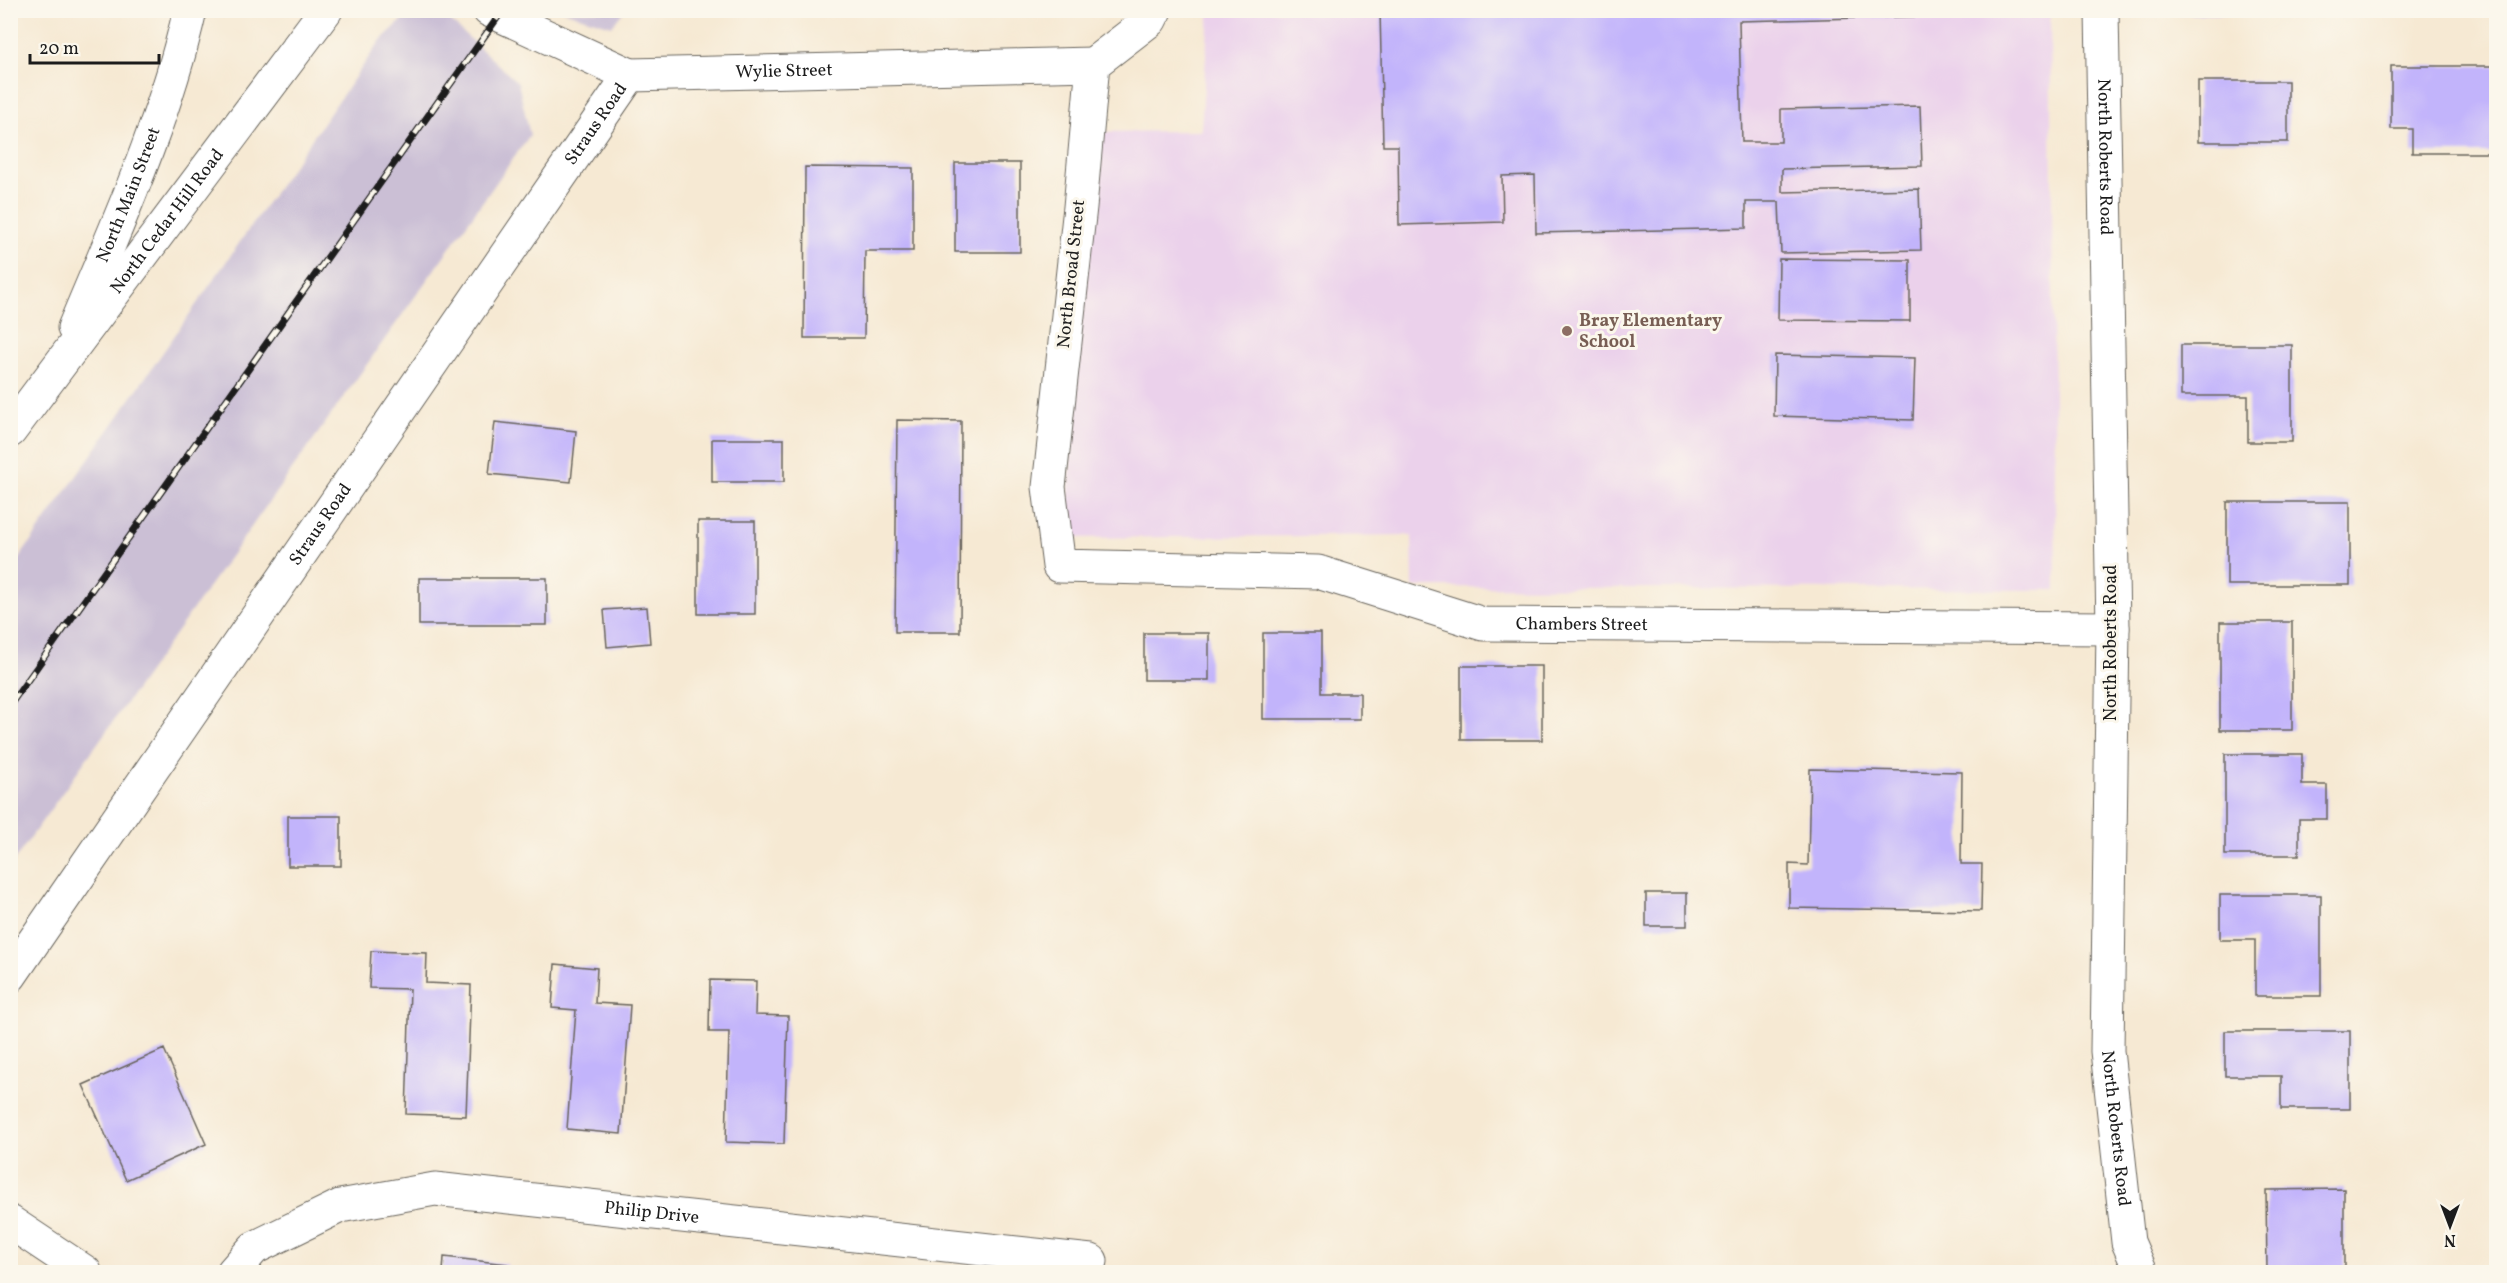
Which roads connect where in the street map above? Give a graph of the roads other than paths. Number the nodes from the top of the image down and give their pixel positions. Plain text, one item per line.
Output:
1 (190, 10) edge
2 (326, 10) edge
3 (489, 10) edge
4 (1155, 10) edge
5 (2102, 10) edge
6 (1093, 64) junction
7 (630, 75) junction
8 (54, 374) junction
9 (10, 432) edge
10 (1059, 566) joint
11 (2113, 628) junction
12 (10, 976) edge
13 (10, 1222) edge
14 (1088, 1267) edge
15 (85, 1272) edge
16 (233, 1272) edge
17 (2141, 1272) edge

1 - 8 street, North Main Street
2 - 8 street, North Cedar Hill Road
3 - 7 street, Wylie Street
4 - 6 street
5 - 11 street, North Roberts Road
6 - 7 street, Wylie Street
6 - 10 street, North Broad Street
7 - 12 street, Straus Road
8 - 9 street, North Cedar Hill Road
10 - 11 street, Chambers Street
11 - 17 street, North Roberts Road
13 - 15 street
14 - 16 street, Philip Drive

